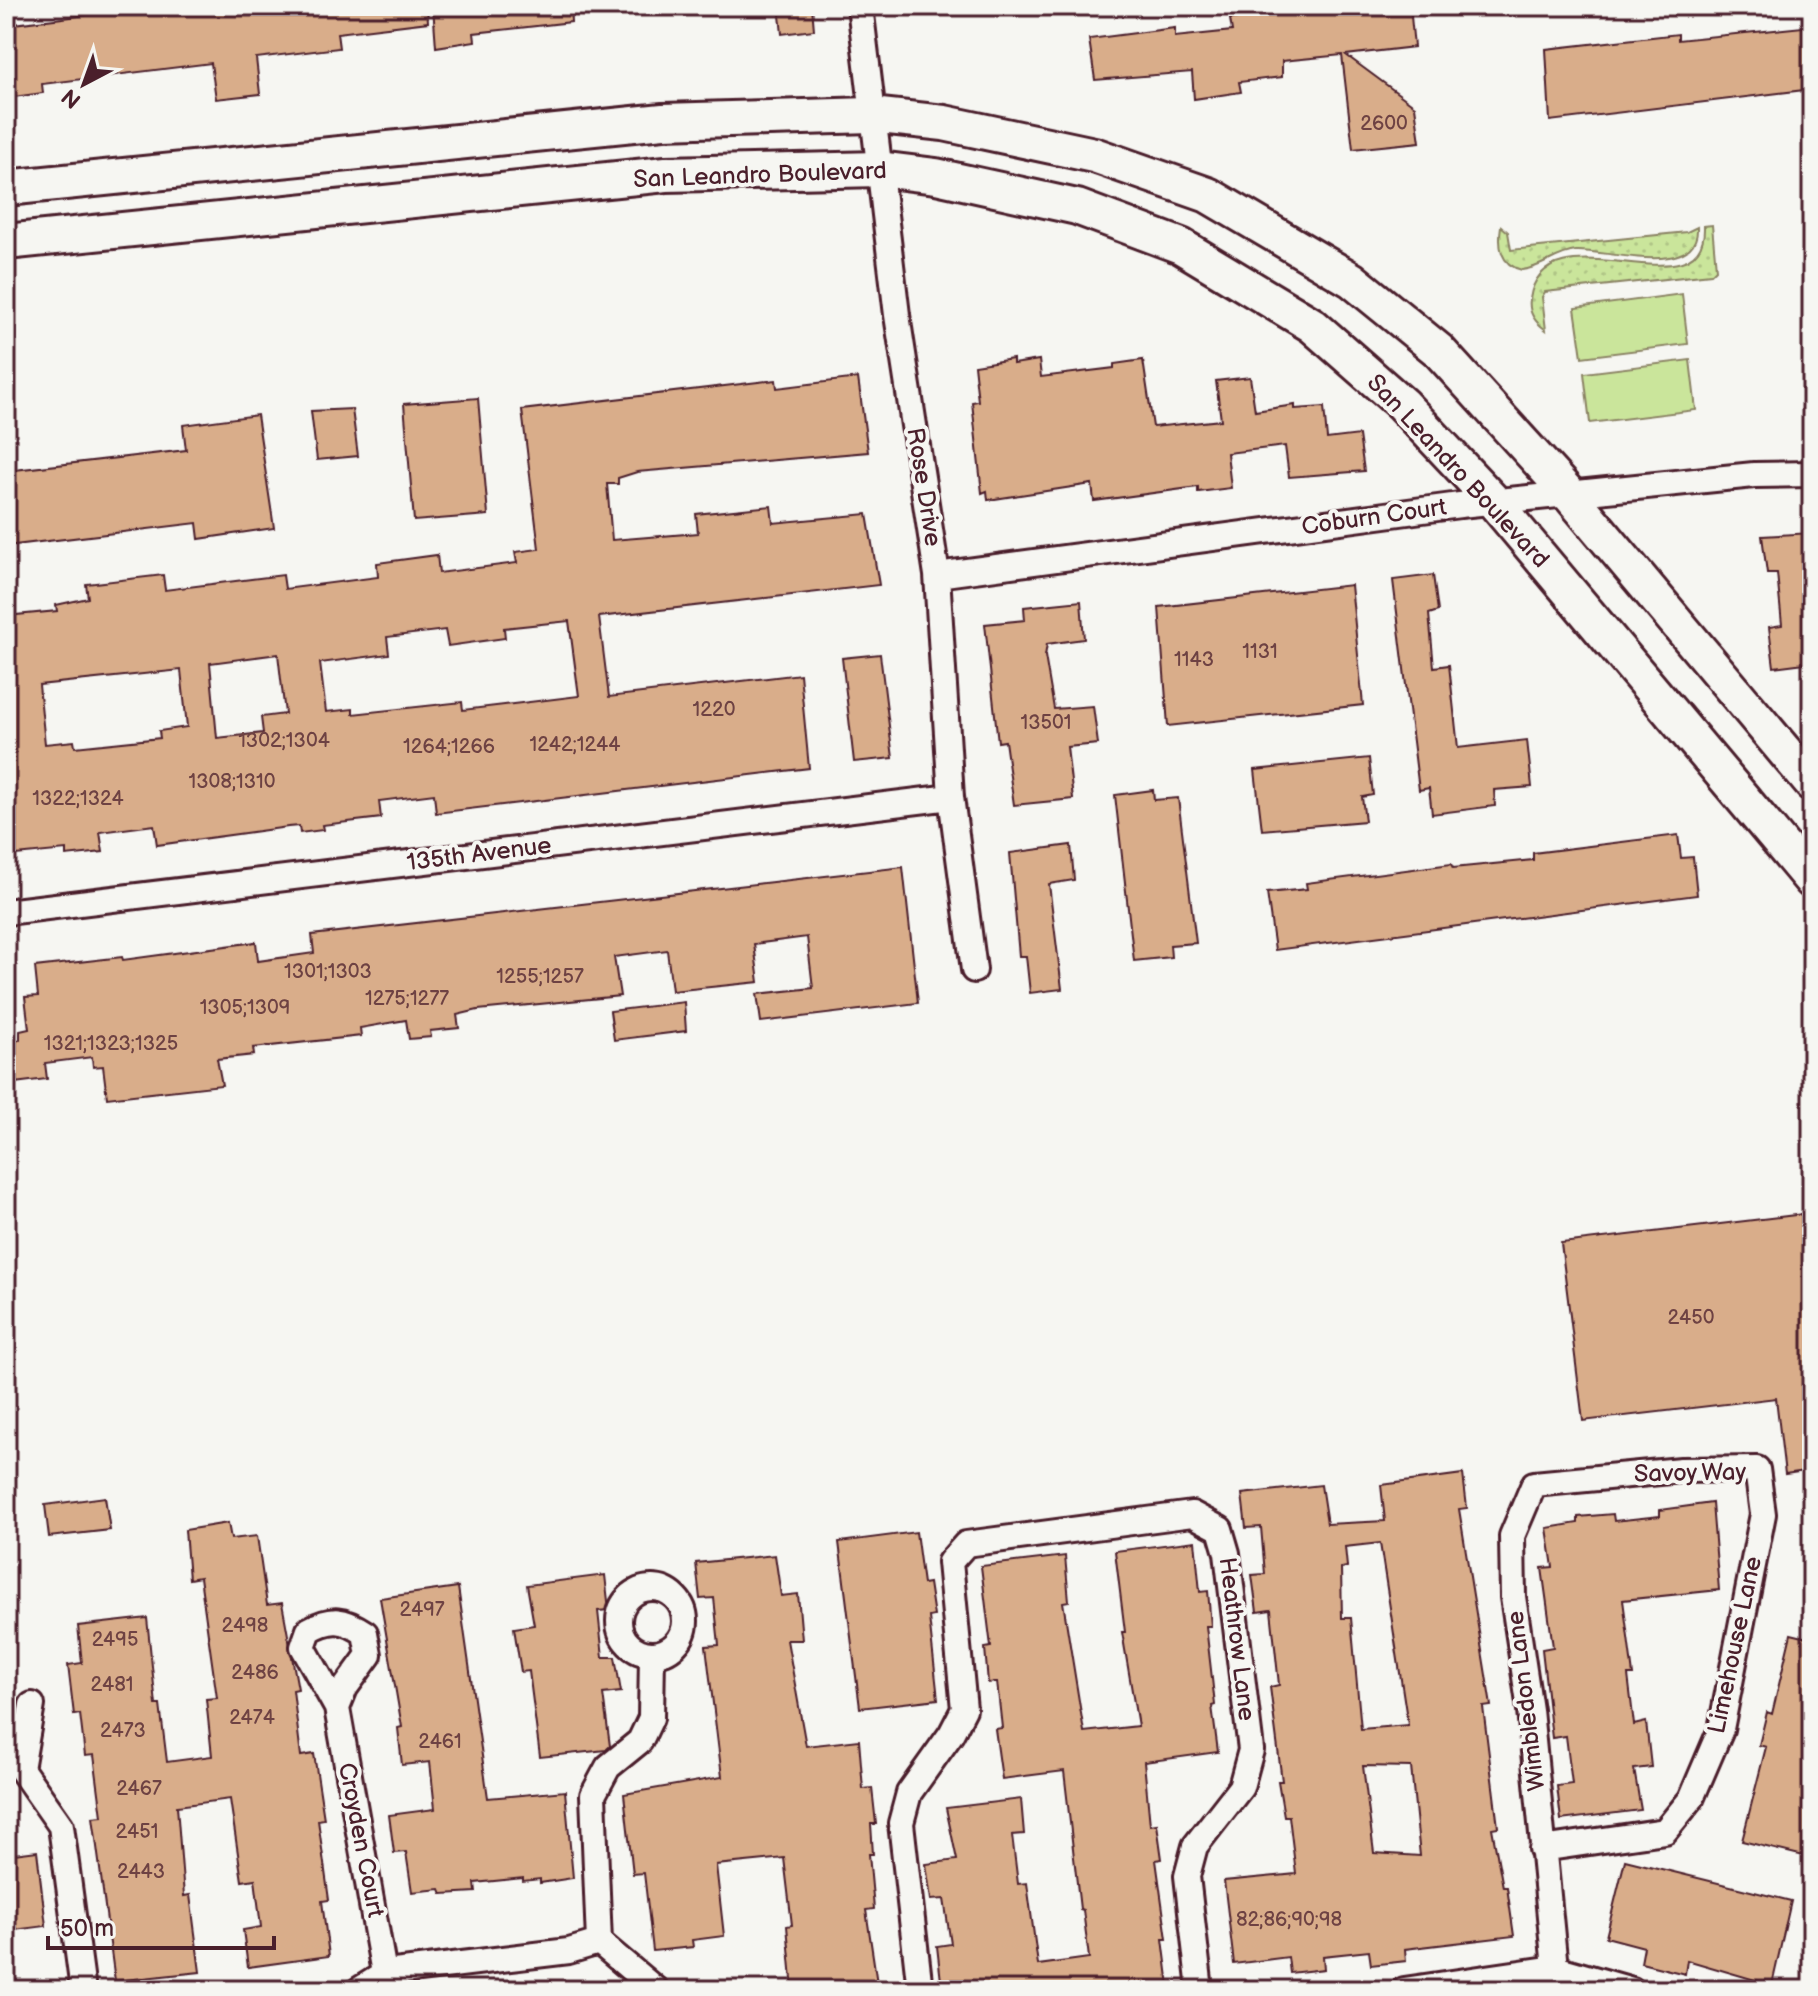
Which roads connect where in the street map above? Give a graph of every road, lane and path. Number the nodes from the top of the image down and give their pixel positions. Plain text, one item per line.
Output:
1 (860, 6) edge
2 (871, 115) junction
3 (879, 169) junction
4 (6, 188) edge
5 (6, 242) edge
6 (1812, 474) edge
7 (1569, 494) junction
8 (1494, 502) junction
9 (937, 575) junction
10 (1812, 784) edge
11 (951, 797) junction
12 (1812, 881) edge
13 (6, 912) edge
14 (974, 970) dead end
15 (1580, 1477) joint
16 (1763, 1514) joint
17 (652, 1655) dead end
18 (32, 1705) dead end
19 (337, 1708) dead end
20 (1542, 1849) junction
21 (599, 1942) junction
22 (1560, 1979) edge
23 (386, 1982) edge
24 (83, 1990) edge
25 (359, 1990) edge
26 (656, 1990) edge
27 (920, 1990) edge
28 (1200, 1990) edge
29 (1404, 1990) edge
30 (1586, 1990) edge
31 (1632, 1990) edge

1 - 2 street, Rose Drive
2 - 3 street, Rose Drive
2 - 4 main road
2 - 7 main road
3 - 5 main road, San Leandro Boulevard
3 - 8 main road, San Leandro Boulevard
3 - 9 street, Rose Drive
6 - 7 street, Coburn Court
7 - 8 street, Coburn Court
7 - 10 main road
8 - 9 street, Coburn Court
8 - 12 main road, San Leandro Boulevard
9 - 11 street, Rose Drive
11 - 13 street, 135th Avenue
11 - 14 street, Rose Drive
15 - 16 street, Savoy Way
15 - 20 street, Wimbledon Lane
16 - 20 street, Limehouse Lane
17 - 21 street
18 - 24 street
19 - 23 street, Croyden Court
20 - 22 street, Wimbledon Lane
21 - 23 street
21 - 26 street
22 - 29 street
22 - 30 street
22 - 31 street
23 - 25 street
27 - 28 street, Heathrow Lane

